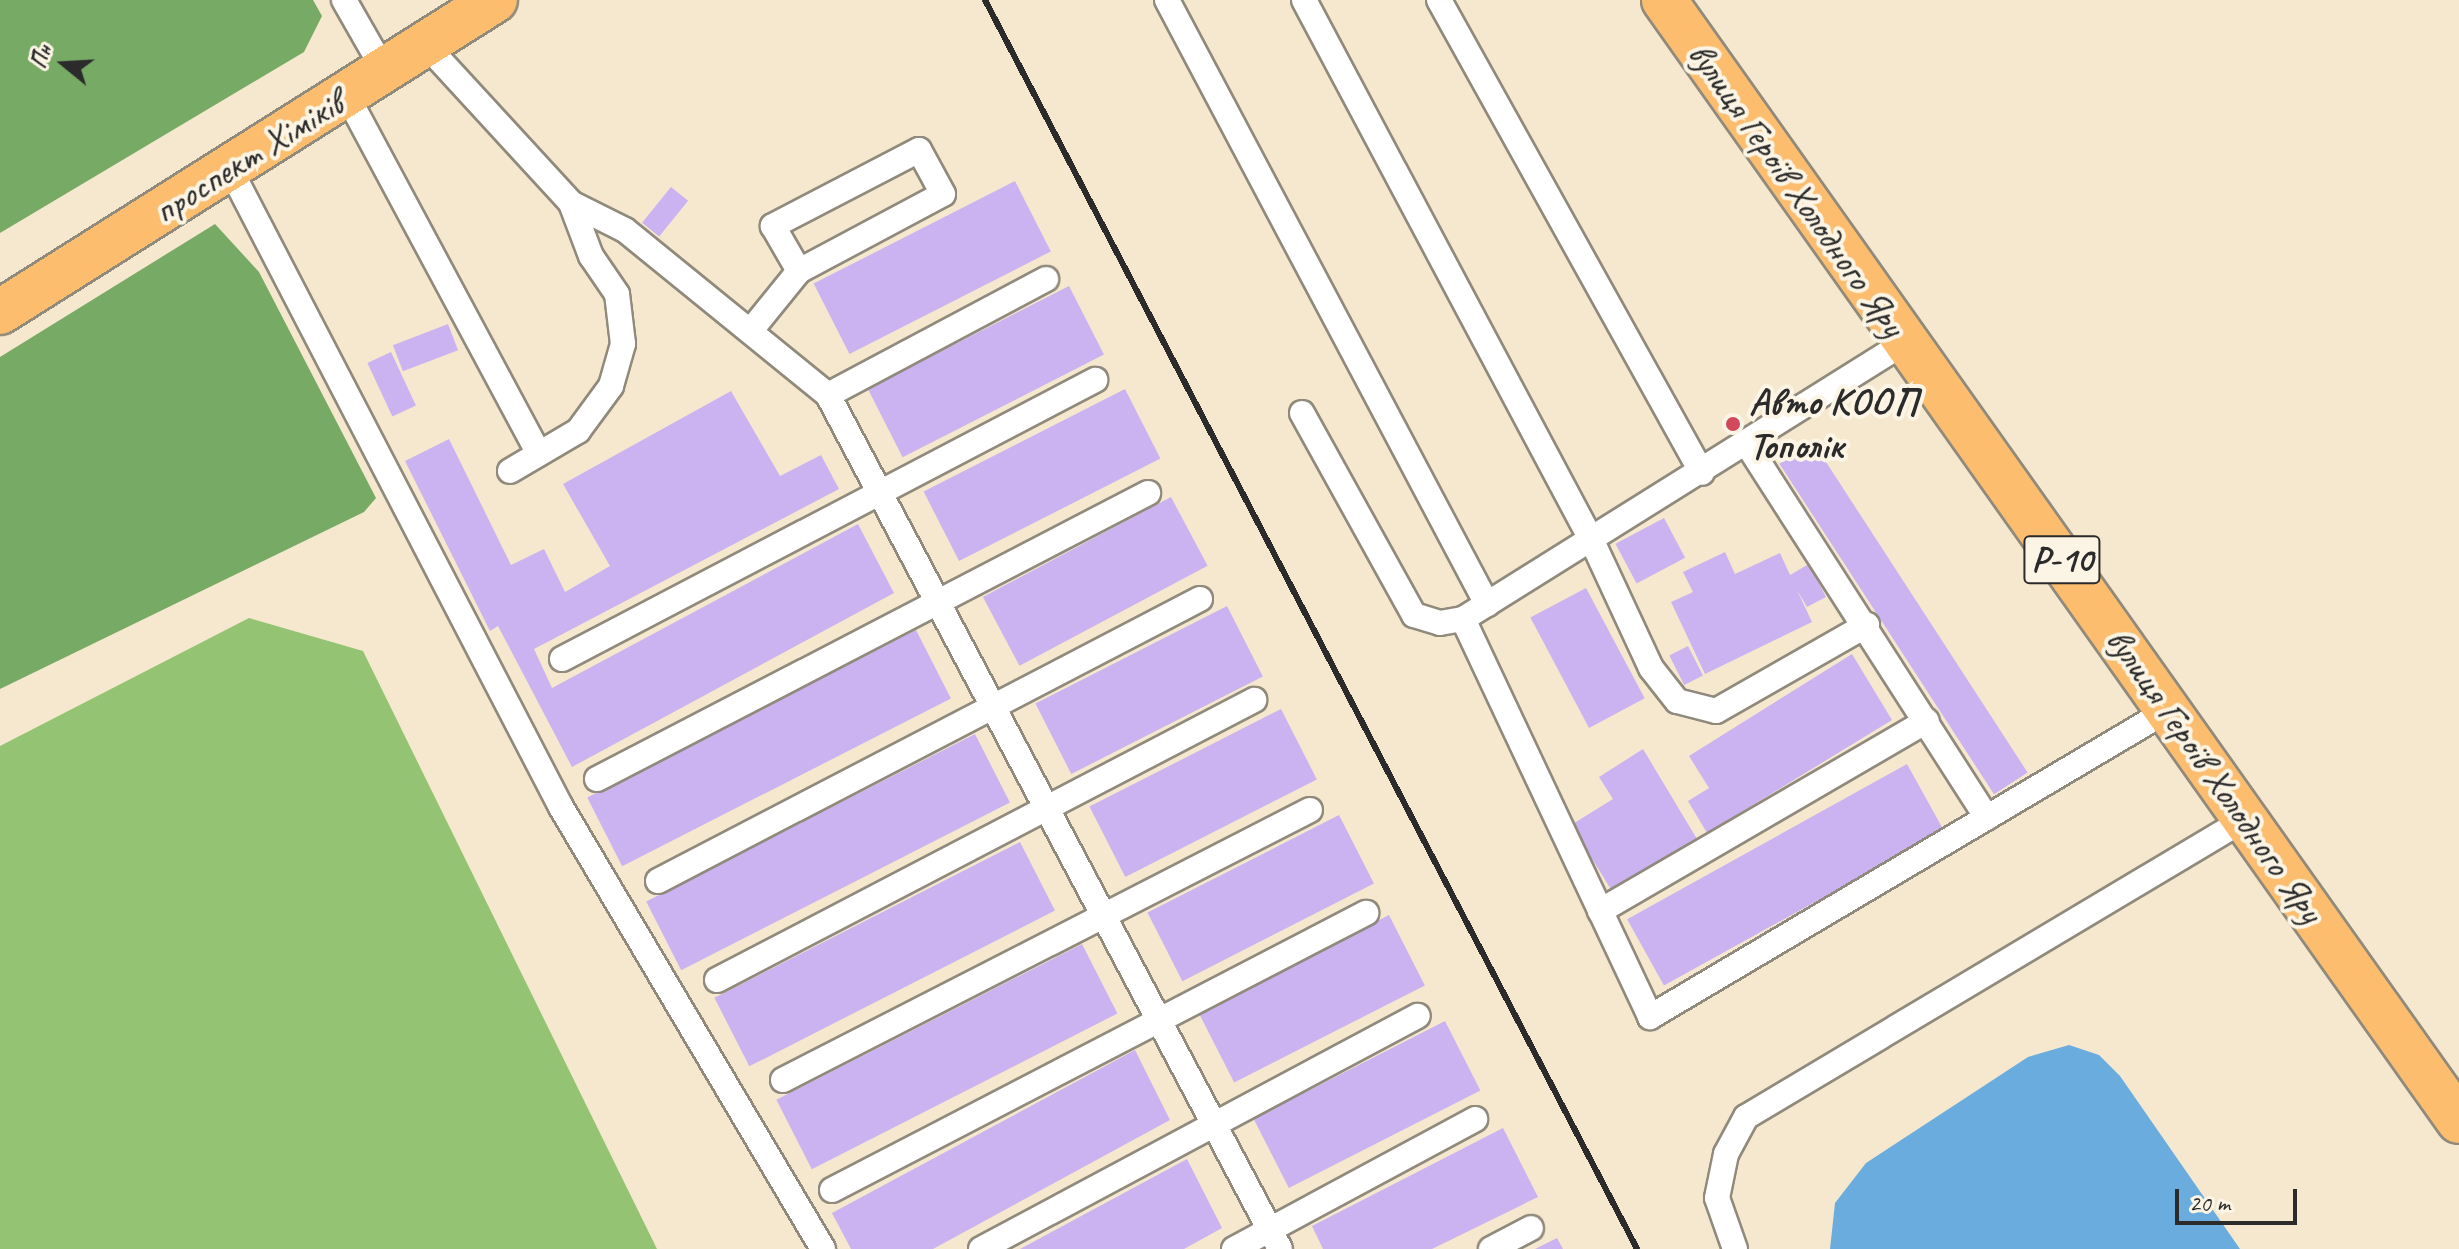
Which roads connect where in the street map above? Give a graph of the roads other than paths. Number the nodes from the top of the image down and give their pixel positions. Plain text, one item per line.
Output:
1 (344, 0) edge
2 (495, 0) edge
3 (1167, 0) edge
4 (1304, 0) edge
5 (1439, 0) edge
6 (1664, 0) edge
7 (425, 44) junction
8 (384, 70) junction
9 (346, 94) junction
10 (230, 169) junction
11 (571, 203) junction
12 (799, 271) junction
13 (1046, 279) dead end
14 (0, 312) edge
15 (752, 329) junction
16 (1904, 343) junction
17 (1095, 380) dead end
18 (828, 395) junction
19 (1302, 413) dead end
20 (1747, 444) junction
21 (539, 454) junction
22 (510, 471) dead end
23 (1702, 473) junction
24 (1148, 493) dead end
25 (880, 494) junction
26 (1593, 543) junction
27 (1200, 599) dead end
28 (938, 602) junction
29 (1487, 604) junction
30 (1463, 619) junction
31 (1867, 625) junction
32 (562, 659) dead end
33 (1254, 700) dead end
34 (993, 707) junction
35 (2170, 709) junction
36 (1927, 721) junction
37 (597, 779) dead end
38 (1047, 808) junction
39 (1310, 810) dead end
40 (1987, 818) junction
41 (2247, 818) junction
42 (658, 881) dead end
43 (1600, 911) junction
44 (1366, 913) dead end
45 (1104, 916) junction
46 (717, 980) dead end
47 (1418, 1016) dead end
48 (1159, 1020) junction
49 (783, 1080) dead end
50 (1475, 1119) dead end
51 (2459, 1121) edge
52 (1214, 1125) junction
53 (832, 1190) dead end
54 (1531, 1228) dead end
55 (1275, 1239) edge
56 (823, 1249) edge
57 (981, 1249) edge
58 (1234, 1249) edge
59 (1491, 1249) edge
60 (1735, 1249) edge

1 - 8 lane
2 - 7 main road, проспект Хіміків
3 - 29 lane
4 - 26 lane
5 - 23 lane
6 - 16 main road, вулиця Героїв Холодного Яру / Р-10
7 - 8 main road, проспект Хіміків
7 - 11 lane
8 - 9 main road, проспект Хіміків
9 - 10 main road, проспект Хіміків
9 - 21 lane
10 - 14 main road, проспект Хіміків
10 - 56 lane
11 - 15 lane
11 - 21 lane
12 - 12 lane
12 - 15 lane
13 - 18 lane
15 - 18 lane
16 - 20 lane
16 - 35 main road, вулиця Героїв Холодного Яру / Р-10
17 - 25 lane
18 - 25 lane
19 - 30 lane
20 - 23 lane
20 - 31 lane
21 - 22 lane
23 - 26 lane
24 - 28 lane
25 - 28 lane
25 - 32 lane
26 - 29 lane
26 - 31 lane
27 - 34 lane
28 - 34 lane
28 - 37 lane
29 - 30 lane
30 - 43 lane
31 - 36 lane
33 - 38 lane
34 - 38 lane
34 - 42 lane
35 - 40 lane
35 - 41 main road, вулиця Героїв Холодного Яру / Р-10
36 - 40 lane
36 - 43 lane
38 - 45 lane
38 - 46 lane
39 - 45 lane
40 - 43 lane
41 - 51 main road, вулиця Героїв Холодного Яру / Р-10
41 - 60 lane
44 - 48 lane
45 - 48 lane
45 - 49 lane
47 - 52 lane
48 - 52 lane
48 - 53 lane
50 - 55 lane
52 - 55 lane
52 - 57 lane
54 - 59 lane
55 - 58 lane

